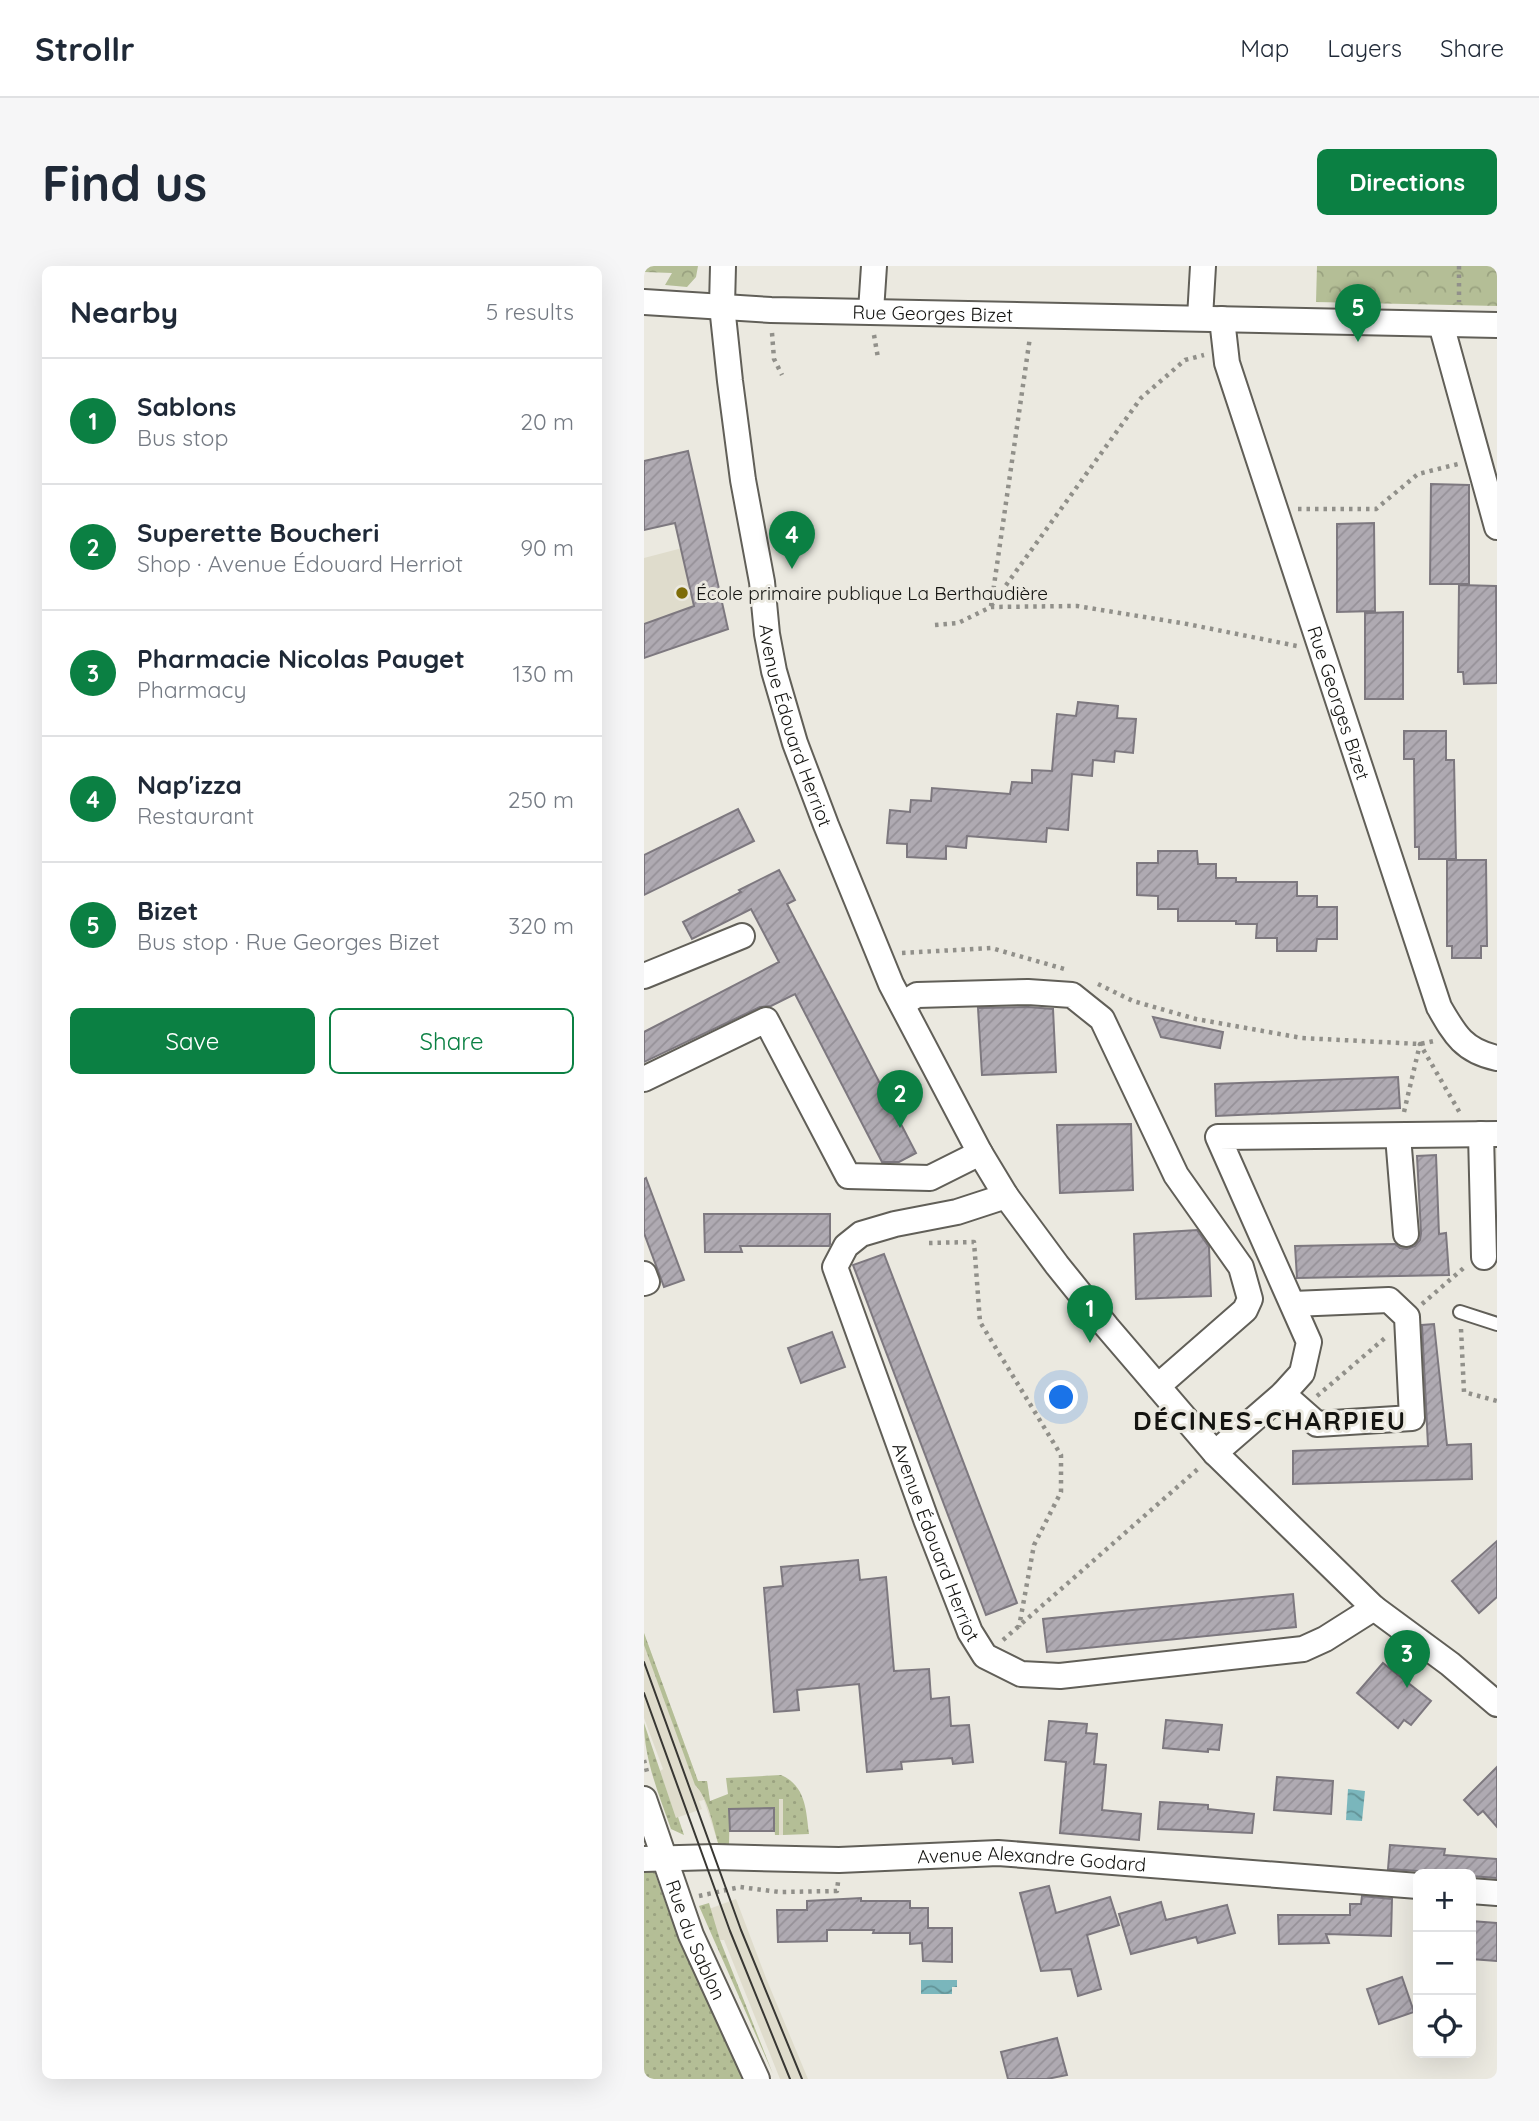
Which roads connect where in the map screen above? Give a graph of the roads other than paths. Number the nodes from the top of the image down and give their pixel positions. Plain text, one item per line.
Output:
1 (723, 266) edge
2 (874, 266) edge
3 (1203, 266) edge
4 (644, 302) edge
5 (722, 306) junction
6 (871, 311) junction
7 (1211, 319) junction
8 (1450, 324) junction
9 (1497, 325) edge
10 (1497, 527) edge
11 (742, 936) dead end
12 (644, 976) edge
13 (902, 1004) junction
14 (1497, 1058) edge
15 (644, 1079) edge
16 (1484, 1134) edge
17 (1398, 1136) junction
18 (980, 1153) junction
19 (1006, 1196) junction
20 (1406, 1234) dead end
21 (1484, 1256) dead end
22 (644, 1275) edge
23 (644, 1283) edge
24 (1293, 1304) junction
25 (1460, 1312) road end
26 (1497, 1324) edge
27 (1158, 1386) junction
28 (1283, 1394) junction
29 (1208, 1459) junction
30 (1374, 1608) junction
31 (1493, 1694) edge
32 (644, 1799) edge
33 (654, 1858) edge
34 (1413, 1886) edge
35 (1476, 1891) edge
36 (1497, 1893) edge
37 (757, 2079) edge

1 - 5 street, Avenue Édouard Herriot
2 - 6 street
3 - 7 street
4 - 5 street, Rue Georges Bizet
5 - 6 street, Rue Georges Bizet
5 - 13 street, Avenue Édouard Herriot
6 - 7 street, Rue Georges Bizet
7 - 8 street, Rue Georges Bizet
7 - 14 street, Rue Georges Bizet
8 - 9 street, Rue Georges Bizet
8 - 10 street
11 - 12 street
13 - 18 street, Avenue Édouard Herriot
13 - 27 street
15 - 18 street
16 - 17 street
16 - 21 street
17 - 20 street
17 - 24 street
18 - 19 street, Avenue Édouard Herriot
19 - 27 street, Avenue Édouard Herriot
19 - 30 street, Avenue Édouard Herriot
22 - 23 street
24 - 28 street
24 - 28 street
25 - 26 lane
27 - 29 street, Avenue Édouard Herriot
28 - 29 street
29 - 30 street, Avenue Édouard Herriot
30 - 31 street, Avenue Édouard Herriot
32 - 33 street, Rue du Sablon
33 - 34 street, Avenue Alexandre Godard
33 - 37 street, Rue du Sablon
35 - 36 street

